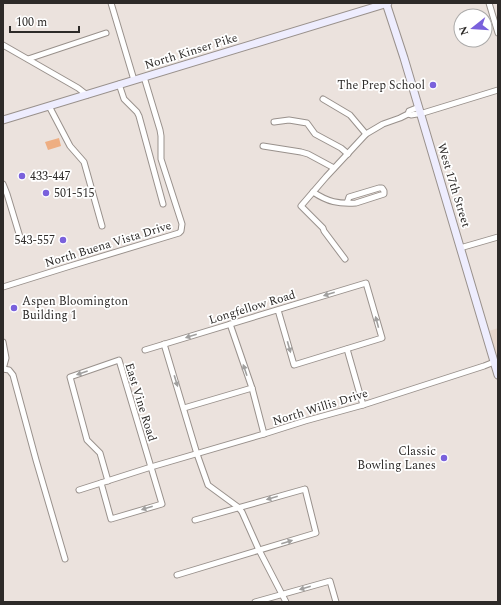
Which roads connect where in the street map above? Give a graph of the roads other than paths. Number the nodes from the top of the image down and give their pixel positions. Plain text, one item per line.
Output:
1 (110, 3) edge
2 (386, 3) edge
3 (489, 3) edge
4 (106, 33) dead end
5 (498, 33) edge
6 (3, 45) edge
7 (28, 59) junction
8 (144, 77) junction
9 (134, 80) junction
10 (119, 84) junction
11 (498, 90) edge
12 (87, 94) junction
13 (323, 99) dead end
14 (49, 106) junction
15 (420, 110) junction
16 (3, 120) edge
17 (274, 122) dead end
18 (366, 134) junction
19 (263, 146) dead end
20 (348, 154) junction
21 (334, 168) junction
22 (3, 184) edge
23 (313, 192) junction
24 (348, 203) junction
25 (163, 204) dead end
26 (102, 226) dead end
27 (20, 237) dead end
28 (498, 237) edge
29 (460, 248) junction
30 (344, 259) dead end
31 (3, 287) edge
32 (278, 310) junction
33 (230, 324) junction
34 (3, 342) edge
35 (164, 344) junction
36 (346, 349) junction
37 (145, 350) dead end
38 (494, 362) junction
39 (3, 369) edge
40 (498, 375) edge
41 (252, 388) junction
42 (363, 405) junction
43 (184, 408) junction
44 (264, 434) junction
45 (197, 454) junction
46 (151, 467) junction
47 (108, 481) junction
48 (101, 483) junction
49 (79, 490) dead end
50 (238, 507) junction
51 (195, 520) dead end
52 (259, 550) junction
53 (65, 559) dead end
54 (177, 575) dead end
55 (281, 595) junction
56 (255, 602) edge
57 (286, 602) edge
58 (336, 602) edge

1 - 9 street
2 - 8 street, North Kinser Pike
2 - 15 street, West 17th Street
3 - 5 street
4 - 7 street
6 - 7 street
7 - 12 street
8 - 9 street, North Kinser Pike
8 - 31 street, North Buena Vista Drive
9 - 10 street, North Kinser Pike
10 - 12 street, North Kinser Pike
10 - 25 street
11 - 15 street
12 - 14 street, North Kinser Pike
13 - 18 street
14 - 16 street, North Kinser Pike
14 - 26 street
15 - 18 street
15 - 29 street, West 17th Street
17 - 20 street
18 - 20 street
19 - 21 street
20 - 21 street
21 - 23 street
22 - 27 street
23 - 24 street
23 - 30 street
24 - 24 street
28 - 29 street
29 - 38 street, West 17th Street
32 - 33 street, Longfellow Road
32 -> 36 street
36 -> 32 street, Longfellow Road
33 -> 35 street, Longfellow Road
41 -> 33 street
34 - 39 street
35 - 37 street, Longfellow Road
35 -> 43 street
36 - 42 street
38 - 40 street, West 17th Street
38 - 42 street, North Willis Drive
39 - 53 street
41 - 43 street
41 - 44 street
42 - 44 street, North Willis Drive
43 - 45 street
44 - 45 street, North Willis Drive
45 - 46 street, North Willis Drive
45 - 50 street
46 - 47 street, North Willis Drive
46 -> 47 street, East Vine Road
46 -> 48 street
47 - 48 street, North Willis Drive
48 - 49 street, North Willis Drive
50 - 51 street
50 - 52 street
52 -> 50 street
52 - 54 street
52 - 55 street
55 - 56 street
55 - 57 street
58 -> 55 street

